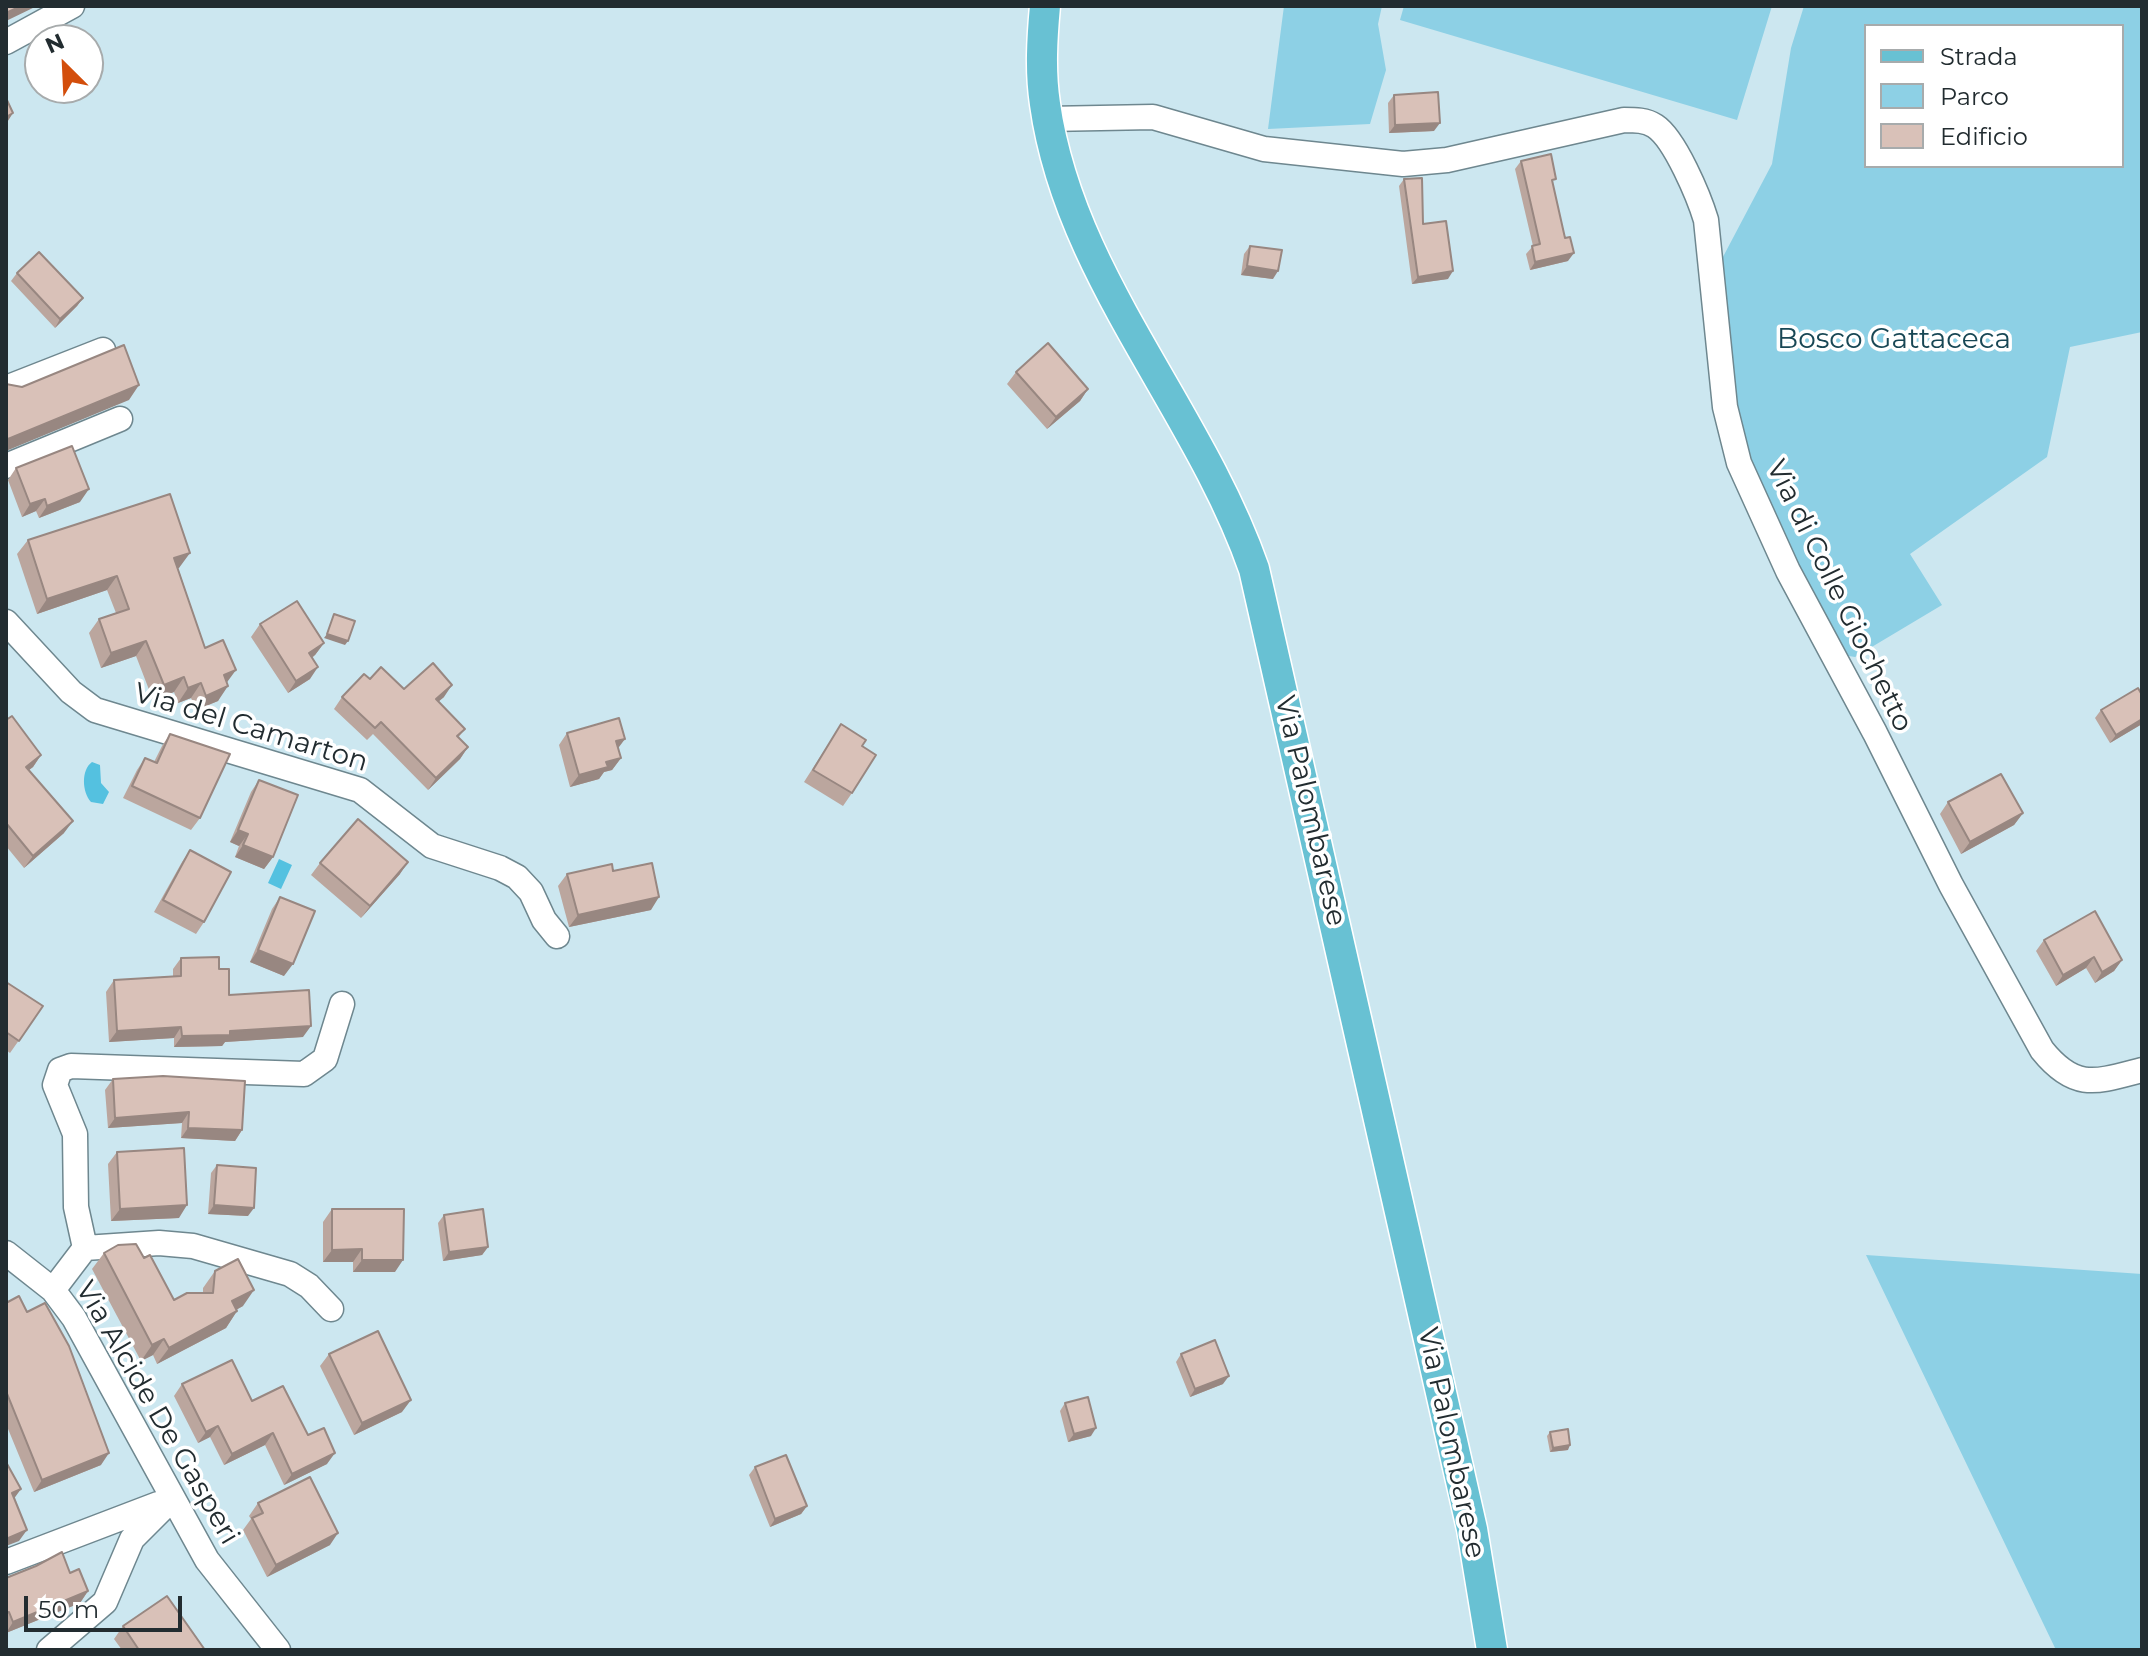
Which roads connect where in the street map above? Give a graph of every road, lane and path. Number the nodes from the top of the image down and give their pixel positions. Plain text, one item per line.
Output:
1 (72, 6) edge
2 (1045, 6) edge
3 (6, 42) edge
4 (1047, 119) junction
5 (103, 350) edge
6 (6, 388) edge
7 (120, 419) dead end
8 (6, 466) edge
9 (6, 622) edge
10 (557, 936) dead end
11 (342, 1004) dead end
12 (2142, 1070) edge
13 (85, 1248) junction
14 (6, 1253) edge
15 (53, 1290) junction
16 (331, 1309) dead end
17 (172, 1499) junction
18 (6, 1562) edge
19 (49, 1650) edge
20 (278, 1650) edge
21 (1492, 1650) edge

1 - 3 street
2 - 4 main road, Via Palombarese
4 - 12 street, Via di Colle Giochetto
4 - 21 main road, Via Palombarese
5 - 6 street
7 - 8 street
9 - 10 street, Via del Camarton
11 - 13 street
13 - 15 street
13 - 16 street
14 - 15 street, Via Alcide De Gasperi
15 - 17 street, Via Alcide De Gasperi
17 - 18 street
17 - 19 street
17 - 20 street, Via Alcide De Gasperi

